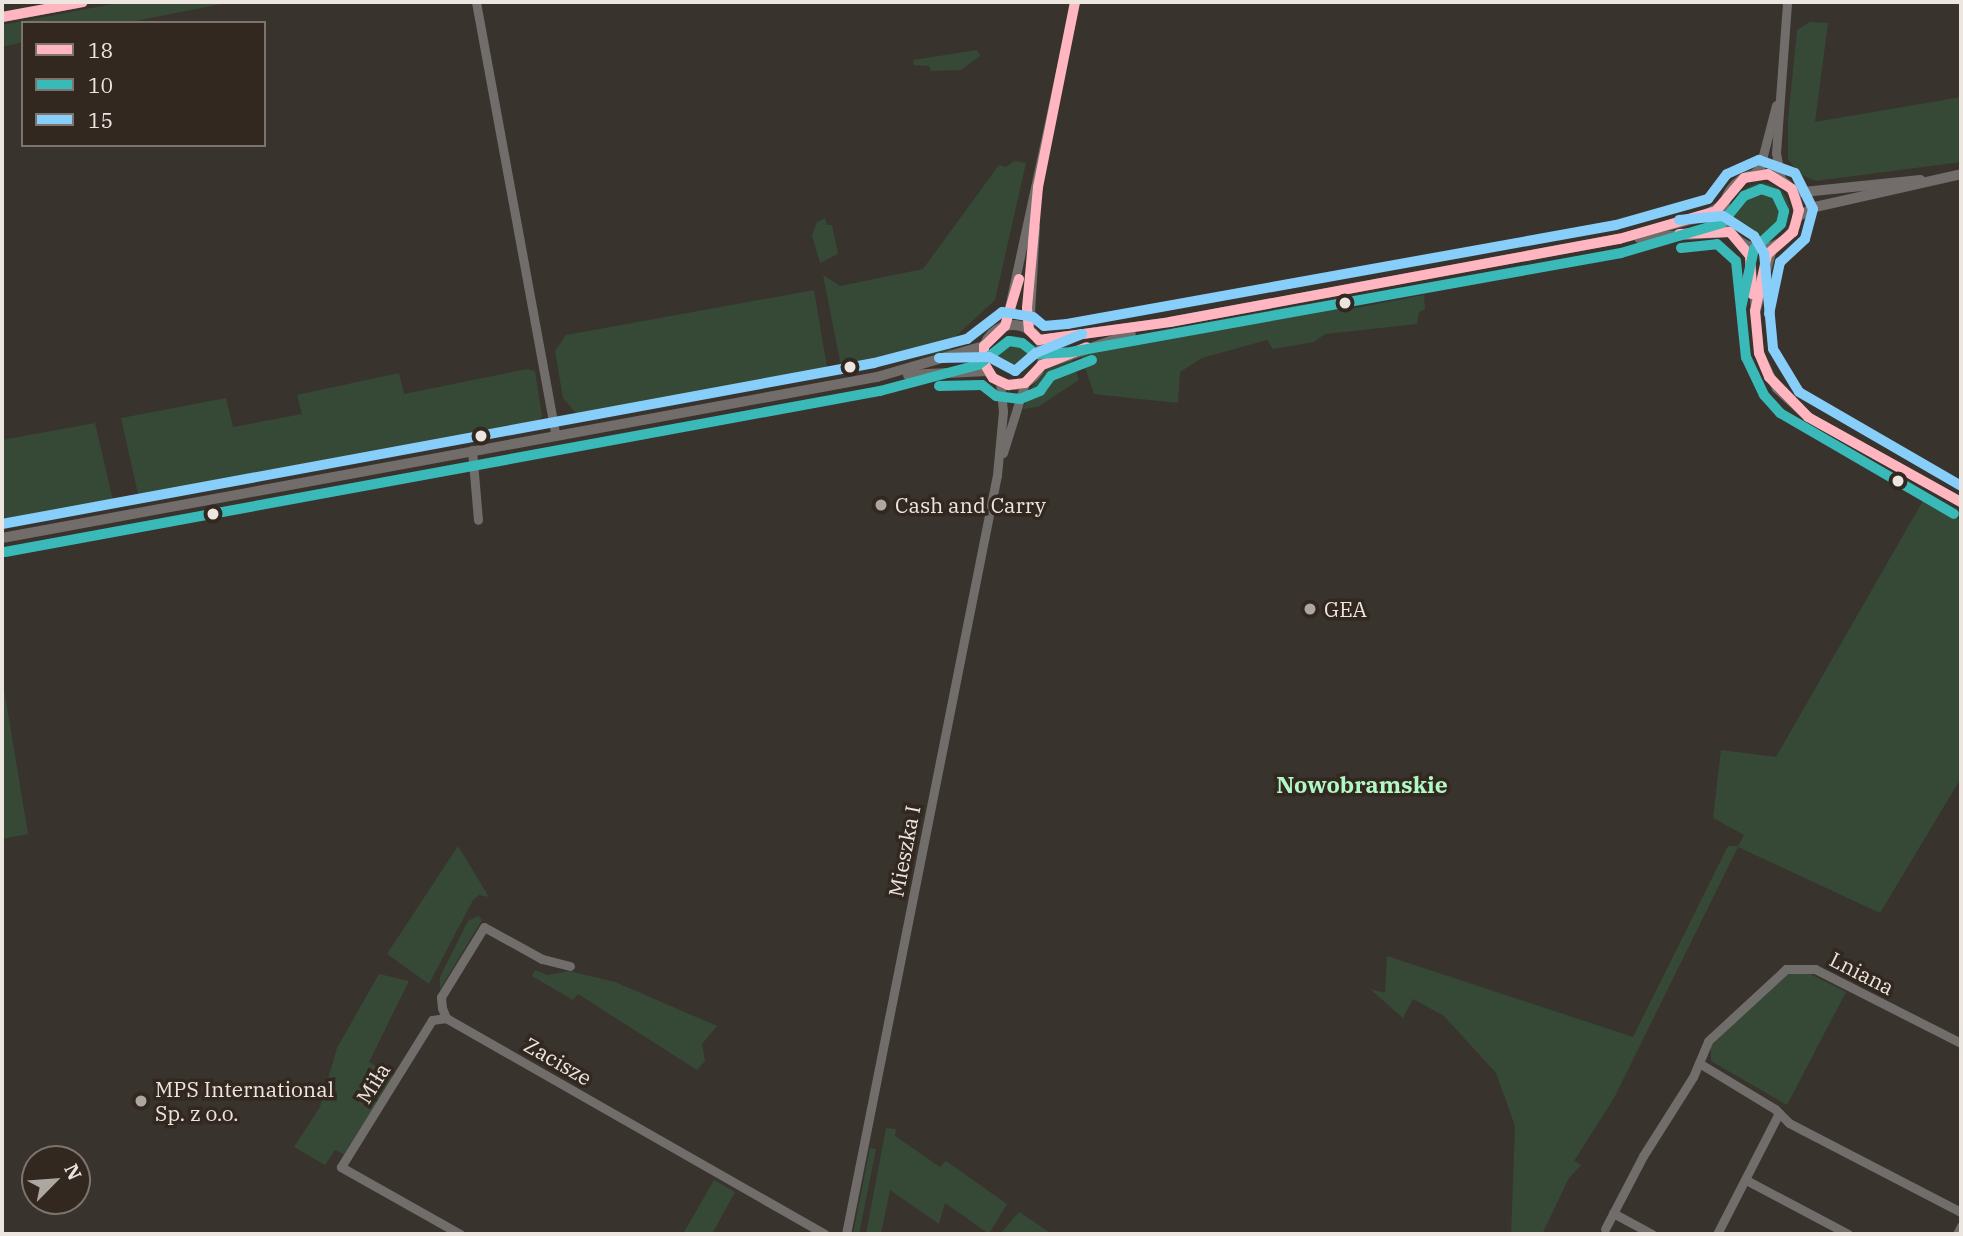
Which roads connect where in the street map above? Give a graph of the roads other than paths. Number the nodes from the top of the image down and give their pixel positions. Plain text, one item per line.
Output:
1 (83, 2) edge
2 (476, 2) edge
3 (1075, 2) edge
4 (1787, 2) edge
5 (2, 17) edge
6 (1777, 104) junction
7 (1753, 174) junction
8 (1961, 174) edge
9 (1781, 179) junction
10 (1933, 179) junction
11 (1038, 187) junction
12 (1794, 193) junction
13 (1724, 204) junction
14 (1798, 216) junction
15 (1730, 232) junction
16 (1619, 239) junction
17 (1742, 244) junction
18 (1772, 247) junction
19 (1755, 311) junction
20 (1170, 322) junction
21 (1005, 326) junction
22 (1029, 330) junction
23 (1039, 340) junction
24 (984, 346) junction
25 (1042, 365) junction
26 (987, 371) junction
27 (877, 377) junction
28 (1000, 383) junction
29 (1025, 383) junction
30 (555, 434) junction
31 (472, 450) junction
32 (997, 475) junction
33 (1961, 502) edge
34 (478, 520) dead end
35 (2, 538) edge
36 (570, 966) dead end
37 (446, 1017) junction
38 (1961, 1043) edge
39 (1699, 1063) junction
40 (1779, 1113) junction
41 (1746, 1180) junction
42 (1961, 1212) edge
43 (1613, 1213) junction
44 (1961, 1226) edge
45 (1605, 1228) dead end
46 (460, 1234) edge
47 (825, 1234) edge
48 (846, 1234) edge
49 (1653, 1234) edge
50 (1717, 1234) edge
51 (1848, 1234) edge
52 (1957, 1234) edge

1 - 5 street
2 - 30 street
3 - 11 street
4 - 6 street
6 - 7 street
6 - 9 street
7 - 9 main road
7 - 13 main road
8 - 10 main road
9 - 12 main road
10 - 12 main road
10 - 14 main road
11 - 21 street
11 - 22 street
12 - 14 main road
13 - 15 main road
13 - 16 main road
14 - 18 main road
15 - 16 main road
15 - 17 main road
16 - 20 main road
17 - 18 main road
17 - 19 street
18 - 19 street
19 - 33 street
20 - 23 main road
20 - 25 main road
21 - 22 main road
21 - 24 main road
22 - 23 main road
23 - 25 main road
24 - 26 main road
24 - 27 main road
25 - 29 main road
26 - 27 main road
26 - 28 main road
27 - 30 main road
28 - 29 main road
28 - 32 street, Mieszka I
29 - 32 street, Mieszka I
30 - 31 main road
31 - 34 street
31 - 35 main road
32 - 48 street, Mieszka I
36 - 37 street
37 - 46 street, Miła
37 - 47 street, Zacisze
38 - 39 street, Lniana
39 - 40 street
39 - 43 street, Lniana
40 - 41 street
40 - 42 street
41 - 50 street
41 - 51 street
43 - 45 street, Lniana
43 - 49 street
44 - 52 street

